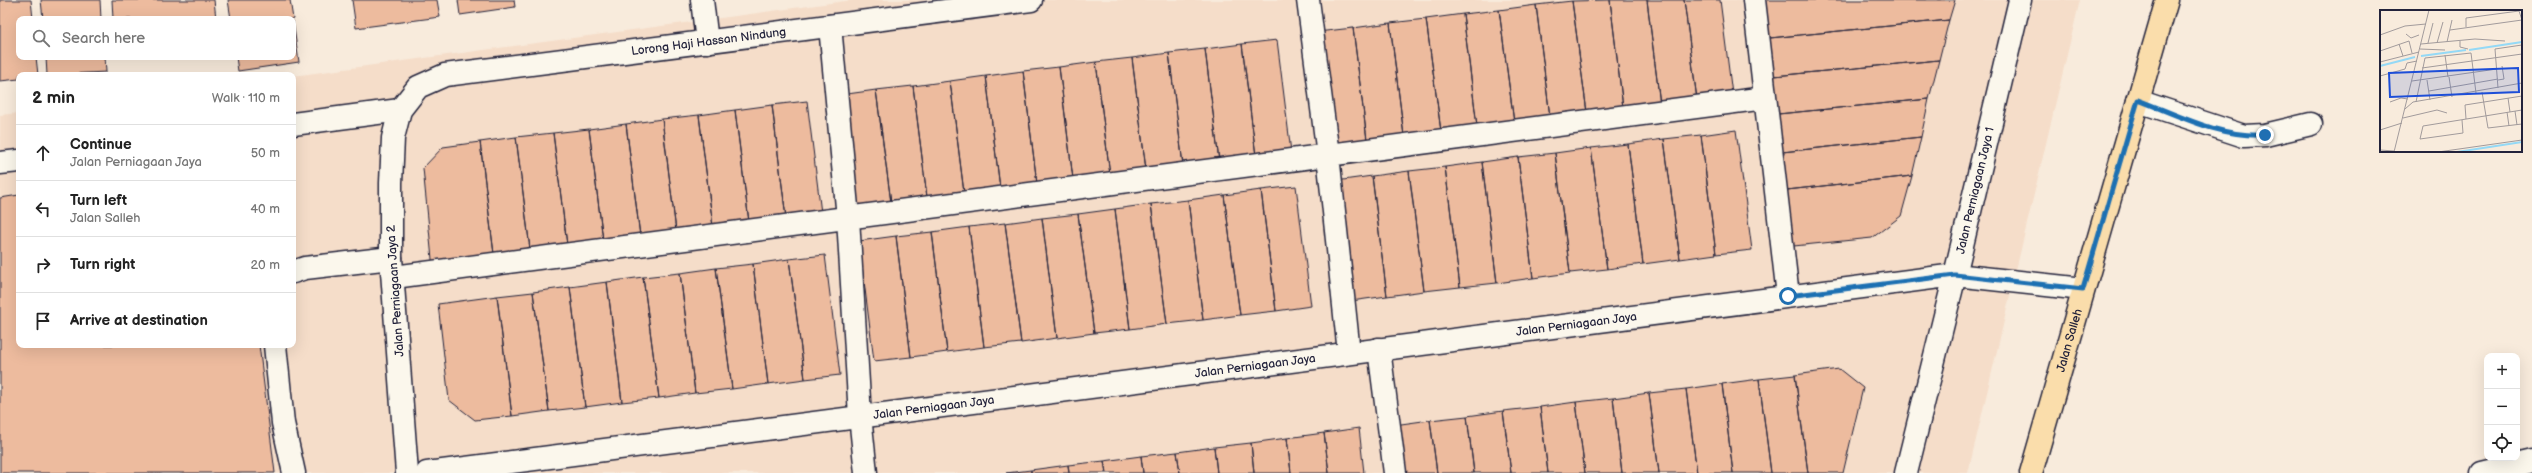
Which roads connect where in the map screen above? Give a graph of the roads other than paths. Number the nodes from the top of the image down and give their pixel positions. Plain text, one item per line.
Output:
1 (702, 0) edge
2 (1031, 0) edge
3 (1308, 0) edge
4 (1754, 0) edge
5 (2020, 0) edge
6 (2167, 0) edge
7 (830, 26) junction
8 (707, 42) junction
9 (1765, 98) junction
10 (2138, 100) junction
11 (400, 110) junction
12 (296, 124) edge
13 (2311, 124) dead end
14 (1328, 155) junction
15 (16, 161) edge
16 (0, 163) edge
17 (848, 218) junction
18 (392, 267) junction
19 (296, 271) edge
20 (1955, 275) junction
21 (2083, 289) junction
22 (1788, 296) junction
23 (275, 348) edge
24 (1379, 349) junction
25 (1349, 353) junction
26 (860, 416) junction
27 (2532, 461) edge
28 (294, 473) edge
29 (407, 473) edge
30 (428, 473) edge
31 (866, 473) edge
32 (1395, 473) edge
33 (1906, 473) edge
34 (2031, 473) edge
35 (2482, 473) edge

1 - 8 street
2 - 7 street, Lorong Haji Hassan Nindung
3 - 14 street
4 - 9 street
5 - 20 street, Jalan Perniagaan Jaya 1
6 - 10 main road, Jalan Salleh
7 - 8 street, Lorong Haji Hassan Nindung
7 - 17 street
8 - 11 street, Lorong Haji Hassan Nindung
9 - 14 street
9 - 22 street
10 - 13 street
10 - 21 main road, Jalan Salleh
11 - 12 street
11 - 18 street, Jalan Perniagaan Jaya 2
14 - 17 street
14 - 25 street
15 - 16 street
17 - 18 street
17 - 26 street
18 - 19 street
18 - 29 street, Jalan Perniagaan Jaya 2
20 - 21 street, Jalan Perniagaan Jaya
20 - 22 street, Jalan Perniagaan Jaya
20 - 33 street, Jalan Perniagaan Jaya 1
21 - 34 main road, Jalan Salleh
22 - 24 street, Jalan Perniagaan Jaya
23 - 28 street
24 - 25 street, Jalan Perniagaan Jaya
24 - 32 street
25 - 26 street, Jalan Perniagaan Jaya
26 - 30 street, Jalan Perniagaan Jaya
26 - 31 street
27 - 35 street

